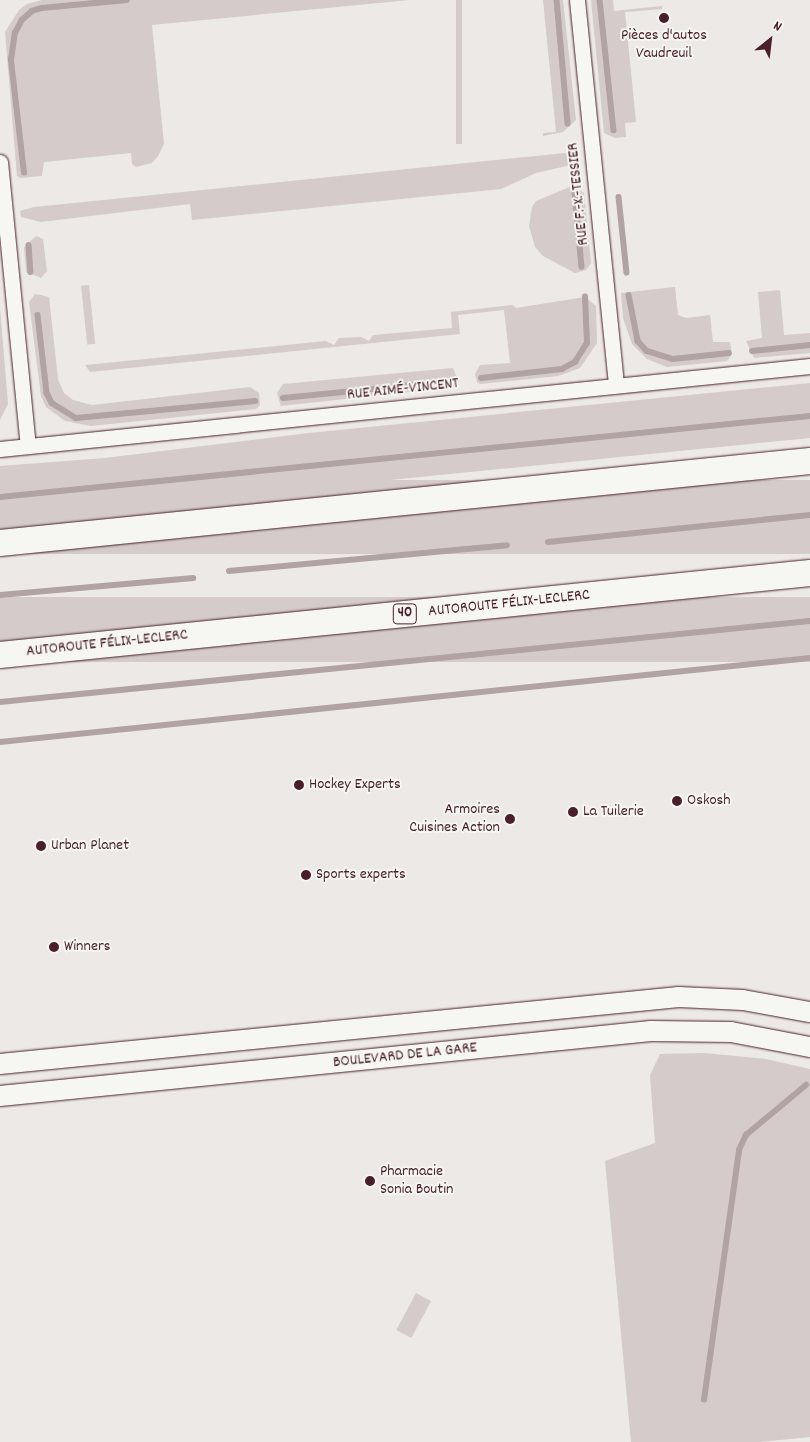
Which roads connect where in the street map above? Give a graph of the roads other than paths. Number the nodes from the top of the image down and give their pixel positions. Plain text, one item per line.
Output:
1 (577, 0) edge
2 (0, 162) edge
3 (810, 366) edge
4 (616, 385) junction
5 (28, 446) junction
6 (0, 449) edge
7 (810, 461) edge
8 (0, 543) edge
9 (810, 573) edge
10 (0, 655) edge
11 (810, 1012) edge
12 (810, 1047) edge
13 (0, 1064) edge
14 (0, 1096) edge

1 - 4 street, RUE F.-X.-TESSIER
2 - 5 street
3 - 4 street, RUE AIMÉ-VINCENT
4 - 5 street, RUE AIMÉ-VINCENT
5 - 6 street, RUE AIMÉ-VINCENT
7 - 8 highway
9 - 10 highway, AUTOROUTE FÉLIX-LECLERC / 40
11 - 13 main road, BOULEVARD DE LA GARE
12 - 14 main road, BOULEVARD DE LA GARE

